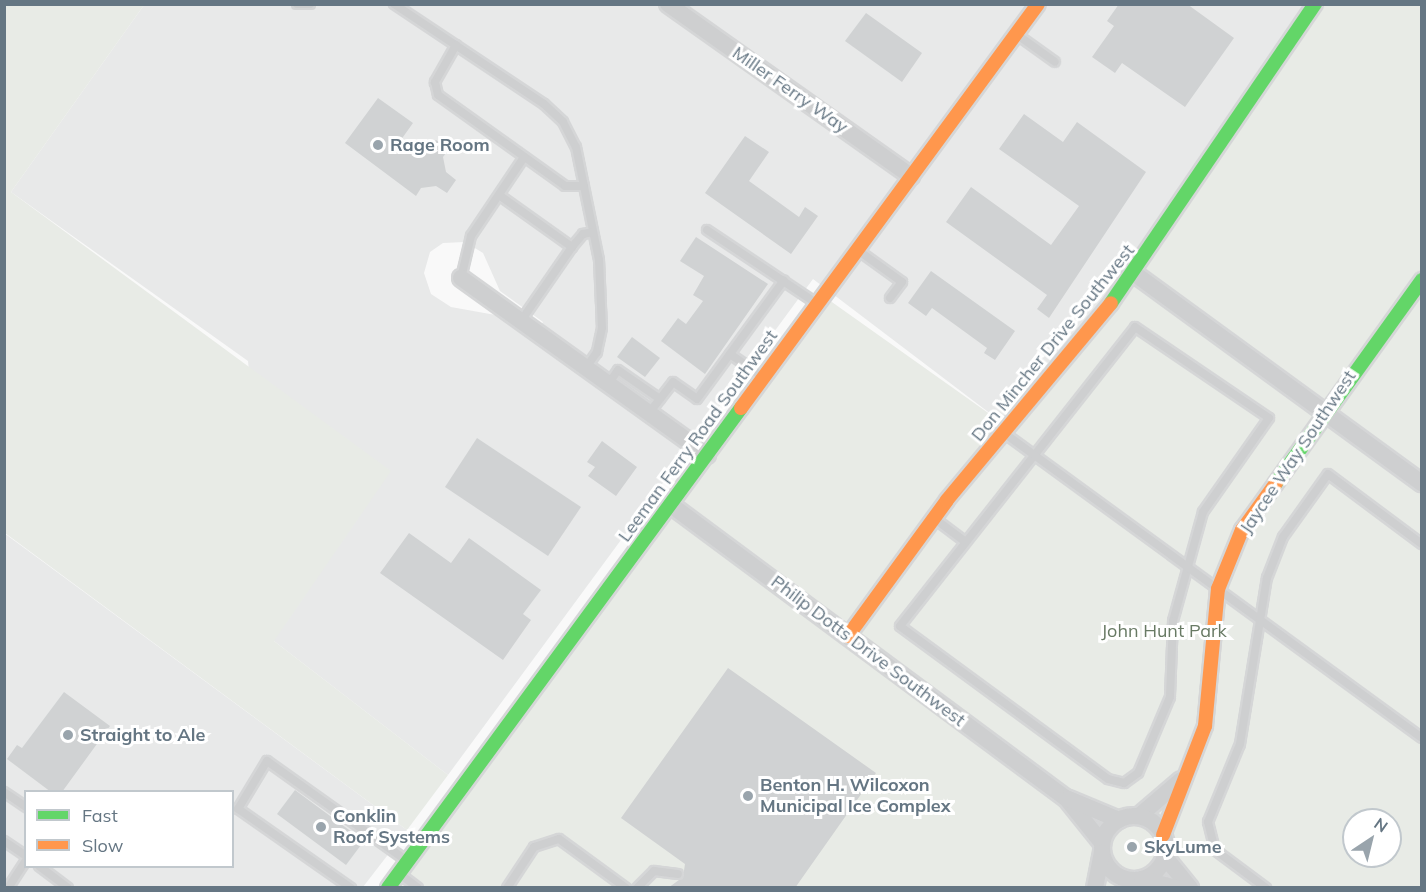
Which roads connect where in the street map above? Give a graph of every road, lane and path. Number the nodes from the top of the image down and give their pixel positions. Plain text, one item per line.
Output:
1 (297, 4) edge
2 (310, 4) edge
3 (394, 4) edge
4 (668, 4) edge
5 (1038, 4) edge
6 (1315, 4) edge
7 (1016, 34) junction
8 (456, 45) junction
9 (1055, 62) dead end
10 (524, 157) junction
11 (911, 176) junction
12 (584, 186) junction
13 (498, 195) junction
14 (707, 230) dead end
15 (593, 232) junction
16 (572, 247) junction
17 (856, 249) junction
18 (1135, 274) junction
19 (461, 278) joint
20 (784, 280) junction
21 (1422, 280) edge
22 (890, 298) dead end
23 (816, 303) junction
24 (521, 321) junction
25 (730, 354) junction
26 (586, 368) junction
27 (763, 376) junction
28 (608, 384) junction
29 (660, 399) junction
30 (1324, 411) junction
31 (650, 413) junction
32 (1004, 432) junction
33 (707, 454) junction
34 (1035, 455) junction
35 (1422, 483) edge
36 (670, 505) junction
37 (933, 518) junction
38 (963, 540) junction
39 (1422, 544) edge
40 (1185, 564) junction
41 (1218, 589) junction
42 (1262, 620) junction
43 (848, 636) junction
44 (1422, 738) edge
45 (1181, 780) junction
46 (4, 792) edge
47 (1065, 798) junction
48 (24, 806) edge
49 (1139, 816) junction
50 (1119, 819) junction
51 (1163, 835) junction
52 (4, 841) edge
53 (1102, 848) junction
54 (24, 856) edge
55 (1165, 857) junction
56 (24, 861) edge
57 (408, 861) junction
58 (40, 868) edge
59 (398, 873) junction
60 (678, 874) dead end
61 (1131, 882) edge
62 (9, 885) edge
63 (68, 888) edge
64 (351, 888) edge
65 (388, 888) edge
66 (418, 888) edge
67 (507, 888) edge
68 (626, 888) edge
69 (637, 888) edge
70 (1095, 888) edge
71 (1176, 888) edge
72 (1190, 888) edge
73 (1266, 888) edge

1 - 2 lane
3 - 8 lane
4 - 11 street, Miller Ferry Way
5 - 7 street, Leeman Ferry Road Southwest
6 - 18 street, Don Mincher Drive Southwest
7 - 9 lane
7 - 11 street, Leeman Ferry Road Southwest
8 - 10 lane
8 - 12 lane
10 - 12 lane
10 - 13 lane
11 - 17 street, Leeman Ferry Road Southwest
12 - 15 lane
13 - 16 lane
13 - 19 lane
14 - 20 lane
15 - 16 lane
15 - 26 lane
16 - 24 lane
17 - 22 lane
17 - 23 street, Leeman Ferry Road Southwest
18 - 30 street
18 - 32 street, Don Mincher Drive Southwest
19 - 24 street
20 - 23 lane
20 - 25 lane
21 - 30 street, Jaycee Way Southwest
23 - 27 street, Leeman Ferry Road Southwest
24 - 26 street
25 - 27 lane
25 - 29 lane
26 - 28 street
27 - 33 street, Leeman Ferry Road Southwest
28 - 29 lane
28 - 31 street
29 - 31 lane
30 - 35 street
30 - 41 street, Jaycee Way Southwest
31 - 33 street
32 - 34 lane
32 - 37 street, Don Mincher Drive Southwest
33 - 36 street, Leeman Ferry Road Southwest
34 - 38 lane
34 - 40 lane
34 - 40 lane
36 - 43 street, Philip Dotts Drive Southwest
36 - 57 street, Leeman Ferry Road Southwest
37 - 38 lane
37 - 43 street, Don Mincher Drive Southwest
38 - 40 lane
39 - 42 lane
40 - 41 lane
41 - 42 lane
41 - 45 street, Jaycee Way Southwest
42 - 44 lane
42 - 73 lane
43 - 47 street, Philip Dotts Drive Southwest
45 - 49 street, Jaycee Way Southwest
45 - 51 street, Jaycee Way Southwest
46 - 48 lane
47 - 50 street, Philip Dotts Drive Southwest
47 - 53 street, Philip Dotts Drive Southwest
49 - 50 street
49 - 51 street
50 - 53 street
51 - 55 street
52 - 54 lane
53 - 61 street
53 - 70 street
55 - 61 street
55 - 72 street
56 - 62 lane
57 - 59 street, Leeman Ferry Road Southwest
57 - 64 lane
58 - 63 lane
59 - 65 street, Leeman Ferry Road Southwest
59 - 66 lane
60 - 69 lane
61 - 71 street
67 - 68 lane

